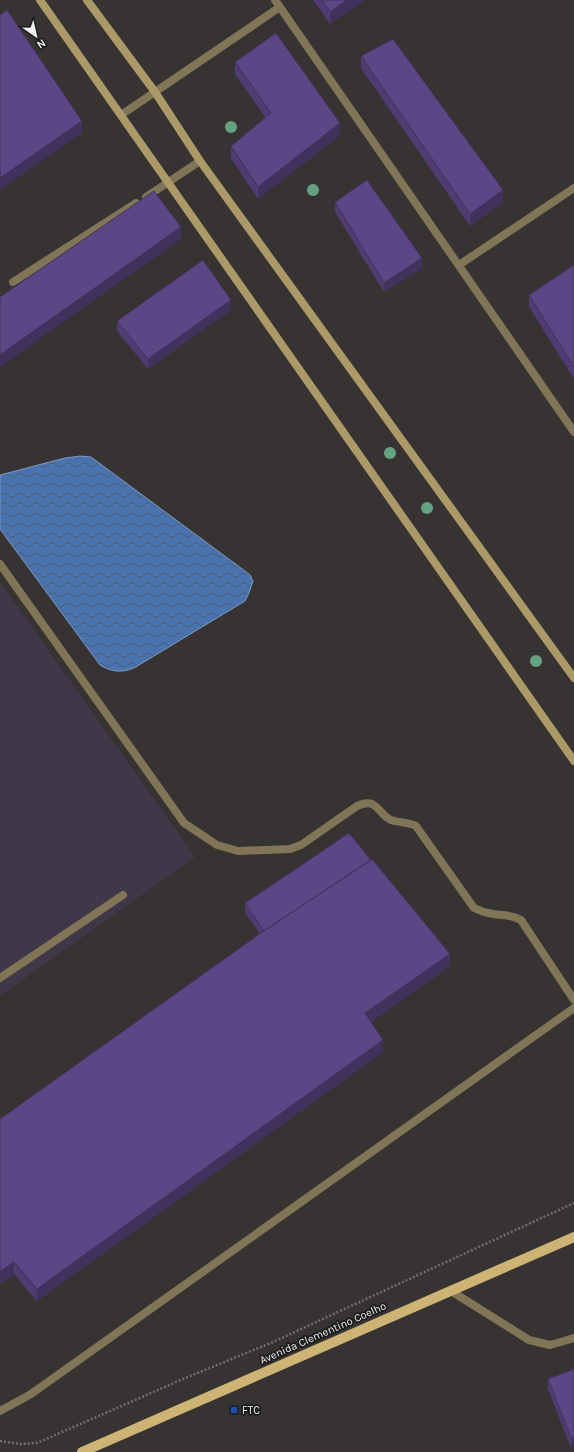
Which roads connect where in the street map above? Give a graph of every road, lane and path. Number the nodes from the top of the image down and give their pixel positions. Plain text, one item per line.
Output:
1 (40, 0) edge
2 (87, 0) edge
3 (278, 3) edge
4 (154, 92) junction
5 (121, 115) junction
6 (200, 161) junction
7 (169, 182) junction
8 (574, 188) edge
9 (459, 264) junction
10 (13, 282) dead end
11 (571, 422) edge
12 (574, 432) edge
13 (0, 564) edge
14 (574, 678) edge
15 (574, 761) edge
16 (123, 895) dead end
17 (0, 978) edge
18 (574, 1000) edge
19 (574, 1008) edge
20 (574, 1203) edge
21 (574, 1237) edge
22 (451, 1291) junction
23 (574, 1338) edge
24 (0, 1411) edge
25 (0, 1441) edge
26 (82, 1452) edge

1 - 5 street
2 - 4 street
3 - 4 lane
3 - 9 lane
4 - 5 lane
4 - 6 street
5 - 7 street
6 - 7 lane
6 - 14 street
7 - 10 lane
7 - 15 street
8 - 9 lane
9 - 11 lane
11 - 12 lane
13 - 18 lane
16 - 17 lane
19 - 24 lane
20 - 25 path
21 - 22 main road, Avenida Clementino Coelho
22 - 23 lane
22 - 26 main road, Avenida Clementino Coelho

